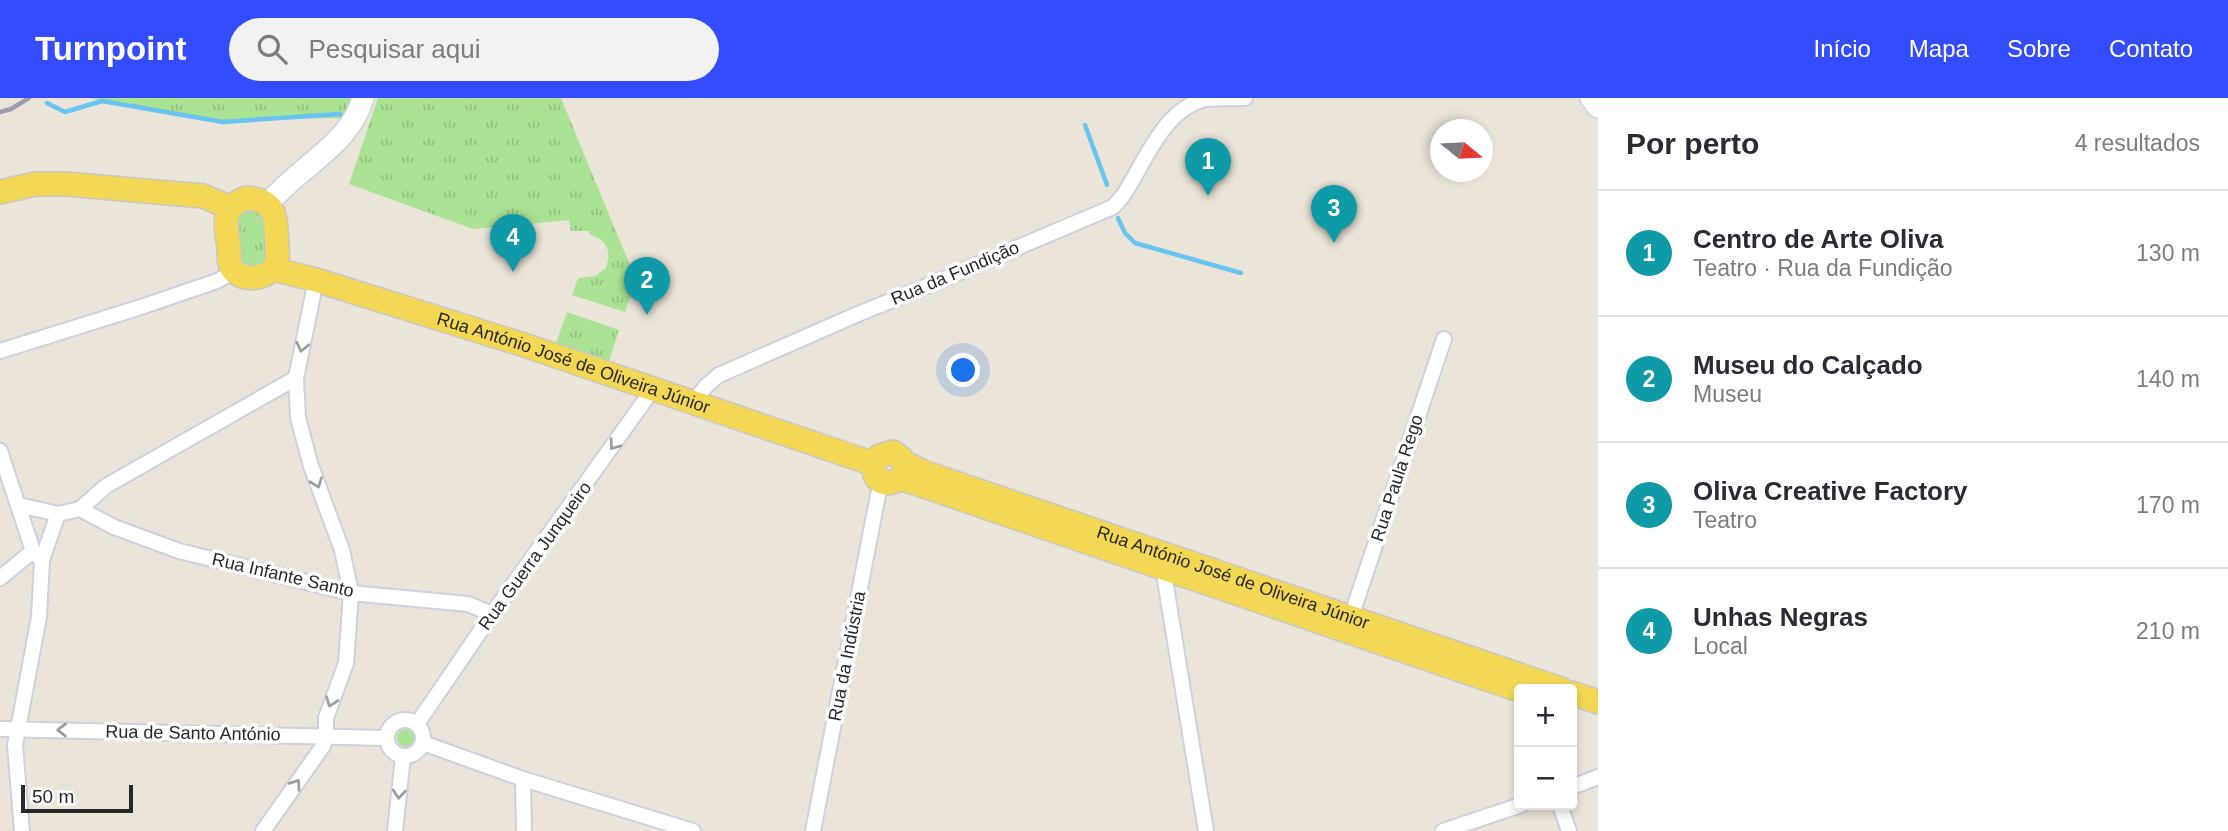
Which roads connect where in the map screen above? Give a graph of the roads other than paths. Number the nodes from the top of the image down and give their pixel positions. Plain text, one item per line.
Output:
1 (363, 98) edge
2 (1245, 98) edge
3 (1591, 98) edge
4 (1184, 103) edge
5 (1598, 107) edge
6 (0, 192) edge
7 (268, 204) junction
8 (231, 208) junction
9 (273, 268) junction
10 (235, 271) junction
11 (316, 280) junction
12 (1444, 339) dead end
13 (0, 351) edge
14 (296, 378) junction
15 (653, 389) junction
16 (693, 403) junction
17 (0, 451) edge
18 (890, 472) junction
19 (19, 505) junction
20 (80, 509) junction
21 (58, 514) junction
22 (37, 556) junction
23 (1162, 561) junction
24 (0, 578) edge
25 (351, 593) junction
26 (492, 614) junction
27 (1351, 617) junction
28 (1546, 684) edge
29 (1514, 688) edge
30 (1577, 695) edge
31 (1598, 702) edge
32 (1577, 710) edge
33 (1598, 717) edge
34 (417, 724) junction
35 (0, 729) edge
36 (17, 729) junction
37 (326, 736) junction
38 (387, 738) junction
39 (423, 743) junction
40 (403, 756) junction
41 (1598, 777) edge
42 (523, 779) junction
43 (1577, 785) edge
44 (1514, 807) edge
45 (1562, 810) edge
46 (22, 831) edge
47 (263, 831) edge
48 (395, 831) edge
49 (524, 831) edge
50 (693, 831) edge
51 (813, 831) edge
52 (1206, 831) edge
53 (1443, 831) edge
54 (1569, 831) edge

1 - 7 street
2 - 4 street
3 - 5 street
4 - 16 street, Rua da Fundição
6 - 8 main road
7 - 8 main road
7 - 9 main road
8 - 10 main road
9 - 10 main road, Rua António José de Oliveira Júnior
9 - 11 main road, Rua António José de Oliveira Júnior
10 - 13 street, Rua António José de Oliveira Júnior
11 -> 14 street
11 - 15 main road, Rua António José de Oliveira Júnior
12 - 27 street, Rua Paula Rego
14 - 20 street
14 -> 25 street
15 - 16 main road, Rua António José de Oliveira Júnior
15 -> 26 street, Rua Guerra Junqueiro
16 - 18 main road, Rua António José de Oliveira Júnior
17 - 19 street
18 - 23 main road, Rua António José de Oliveira Júnior
18 - 51 street, Rua da Indústria
19 - 21 street
19 - 22 street
20 - 21 street
20 - 25 street, Rua Infante Santo
21 - 22 street
22 - 24 street
22 - 36 street
23 - 27 main road, Rua António José de Oliveira Júnior
23 - 29 main road, Rua António José de Oliveira Júnior
23 - 52 street
25 - 26 street, Rua Infante Santo
25 -> 37 street
26 - 34 street, Rua Guerra Junqueiro
27 - 28 main road, Rua António José de Oliveira Júnior
30 - 31 main road
32 - 33 main road
34 - 38 street
34 - 39 street
35 - 36 street, Rua de Santo António
37 -> 36 street, Rua de Santo António
36 - 46 street
37 - 38 street, Rua de Santo António
47 -> 37 street
38 - 40 street
39 - 40 street
39 - 42 street
40 -> 48 street
41 - 43 street
42 - 49 street
42 - 50 street
44 - 53 street
45 - 54 street

